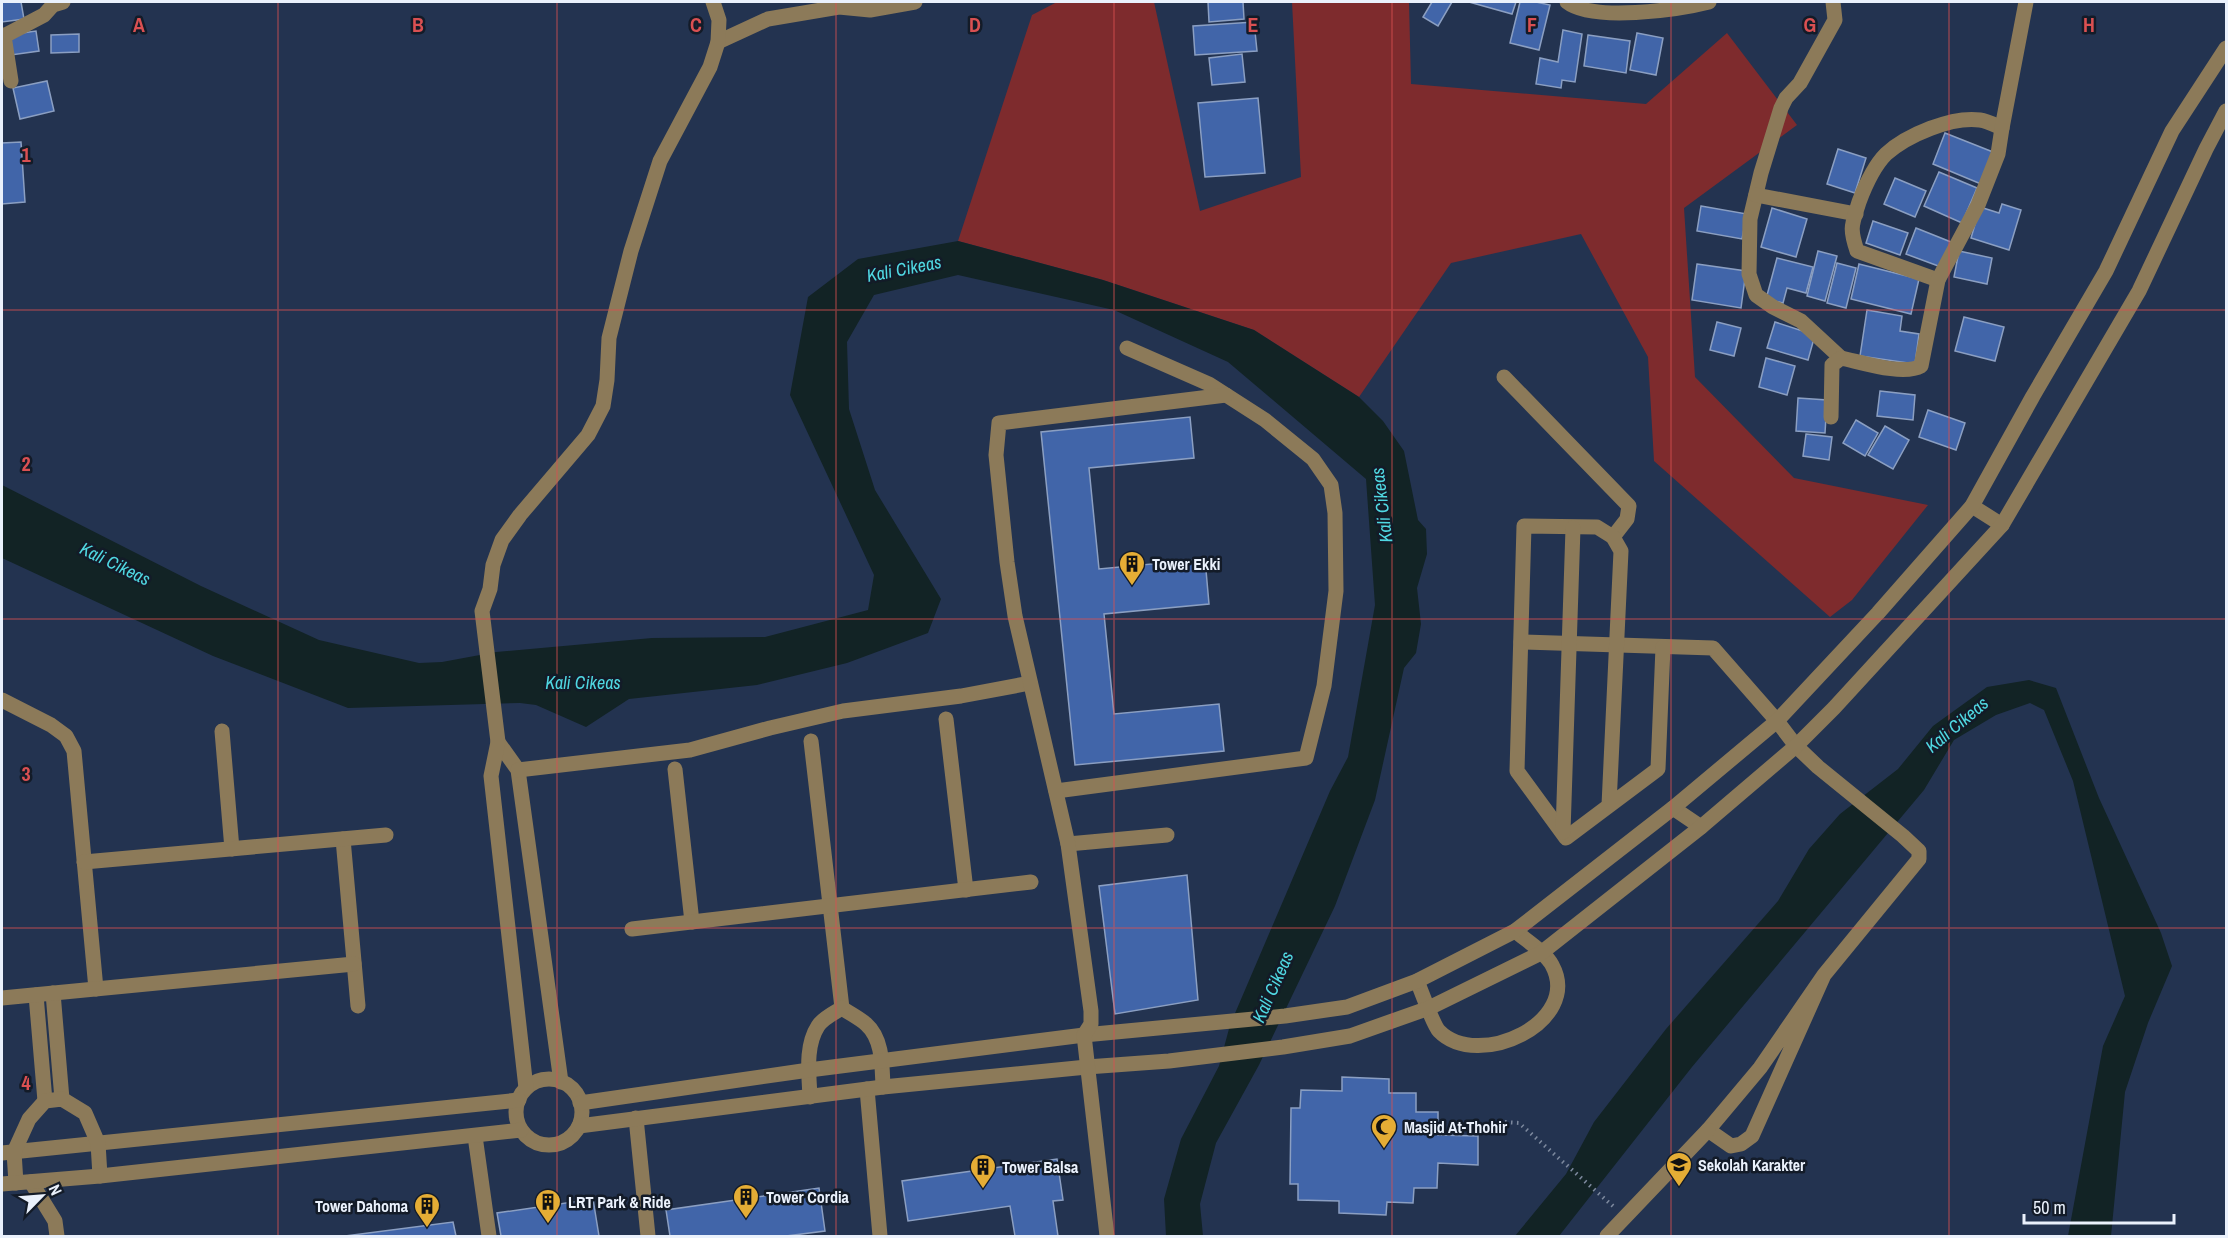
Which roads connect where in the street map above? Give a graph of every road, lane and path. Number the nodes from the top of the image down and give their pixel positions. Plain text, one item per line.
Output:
1 (63, 2) edge
2 (713, 2) edge
3 (915, 2) edge
4 (1567, 2) edge
5 (1708, 2) edge
6 (1833, 2) edge
7 (2026, 2) edge
8 (3, 35) edge
9 (718, 42) junction
10 (2226, 48) edge
11 (11, 81) dead end
12 (2226, 111) edge
13 (2002, 128) junction
14 (1756, 195) junction
15 (1856, 214) junction
16 (1938, 280) junction
17 (1127, 348) dead end
18 (1841, 358) junction
19 (1504, 377) dead end
20 (1226, 395) junction
21 (1831, 417) dead end
22 (1972, 507) junction
23 (2002, 525) junction
24 (1573, 528) junction
25 (1613, 537) junction
26 (1521, 642) junction
27 (1569, 643) junction
28 (1616, 645) junction
29 (1663, 646) junction
30 (1030, 683) junction
31 (2, 700) edge
32 (946, 719) dead end
33 (1777, 721) junction
34 (222, 731) dead end
35 (497, 736) junction
36 (811, 741) dead end
37 (1796, 746) junction
38 (675, 769) dead end
39 (518, 770) junction
40 (1056, 791) junction
41 (1609, 805) junction
42 (1673, 808) junction
43 (1701, 827) junction
44 (1563, 832) junction
45 (1167, 835) dead end
46 (386, 836) dead end
47 (343, 839) junction
48 (1068, 844) junction
49 (232, 849) junction
50 (84, 862) junction
51 (1031, 882) dead end
52 (966, 890) junction
53 (830, 906) junction
54 (692, 922) junction
55 (632, 929) dead end
56 (1515, 931) junction
57 (1541, 953) junction
58 (354, 964) junction
59 (1824, 975) junction
60 (1417, 981) junction
61 (96, 989) junction
62 (53, 993) junction
63 (36, 995) junction
64 (2, 998) edge
65 (358, 1006) dead end
66 (842, 1008) junction
67 (1430, 1008) junction
68 (1084, 1035) junction
69 (881, 1061) junction
70 (1087, 1067) junction
71 (809, 1070) junction
72 (561, 1082) junction
73 (883, 1087) junction
74 (867, 1089) junction
75 (522, 1094) junction
76 (810, 1097) junction
77 (62, 1099) junction
78 (45, 1101) junction
79 (580, 1103) junction
80 (636, 1118) junction
81 (1505, 1122) dead end
82 (579, 1126) junction
83 (521, 1130) junction
84 (1708, 1130) junction
85 (475, 1136) junction
86 (98, 1143) junction
87 (8, 1152) edge
88 (100, 1176) junction
89 (32, 1182) junction
90 (9, 1183) edge
91 (1609, 1202) dead end
92 (1621, 1214) dead end
93 (57, 1236) edge
94 (489, 1236) edge
95 (648, 1236) edge
96 (880, 1236) edge
97 (1107, 1236) edge
98 (1607, 1236) edge

1 - 8 street
2 - 9 street
3 - 9 street
4 - 5 street
6 - 14 street
7 - 13 street
8 - 11 street
9 - 35 street
10 - 22 street
12 - 23 street
13 - 15 street
13 - 16 street
14 - 15 street
14 - 18 street
15 - 16 street
16 - 18 street
17 - 20 street
18 - 21 street
19 - 25 street
20 - 30 street
20 - 40 street
22 - 23 street
22 - 33 street
23 - 37 street
24 - 25 street
24 - 26 street
24 - 27 street
25 - 28 street
26 - 27 street
26 - 44 street
27 - 28 street
27 - 44 street
28 - 29 street
28 - 41 street
29 - 33 street
29 - 41 street
30 - 39 street
30 - 40 street
31 - 50 street
32 - 52 street
33 - 37 street
33 - 42 street
34 - 49 street
35 - 39 street
35 - 75 street
36 - 53 street
37 - 43 street
37 - 59 street
38 - 54 street
39 - 72 street
40 - 48 street
41 - 44 street
42 - 43 street
42 - 56 street
43 - 57 street
45 - 48 street
46 - 47 street
47 - 49 street
47 - 58 street
48 - 68 street
49 - 50 street
50 - 61 street
51 - 52 street
52 - 53 street
53 - 54 street
53 - 66 street
54 - 55 street
56 - 57 street
56 - 60 street
57 - 67 street
57 - 67 street
58 - 61 street
58 - 65 street
59 - 84 street
59 - 84 street
60 - 67 street
60 - 68 street
61 - 62 street
62 - 63 street
62 - 77 street
63 - 64 street
63 - 78 street
66 - 69 street
66 - 71 street
67 - 70 street
68 - 69 street
68 - 70 street
69 - 71 street
69 - 73 street
70 - 73 street
70 - 97 street
71 - 76 street
71 - 79 street
72 - 75 street
72 - 79 street
73 - 74 street
74 - 76 street
74 - 96 street
75 - 83 street
75 - 86 street
76 - 80 street
77 - 78 street
77 - 86 street
78 - 87 street
79 - 82 street
80 - 82 street
80 - 95 street
81 - 91 path
82 - 83 street
83 - 85 street
84 - 92 street
84 - 98 street
85 - 88 street
85 - 94 street
86 - 87 street
86 - 88 street
87 - 90 street
88 - 89 street
89 - 90 street
89 - 93 street

